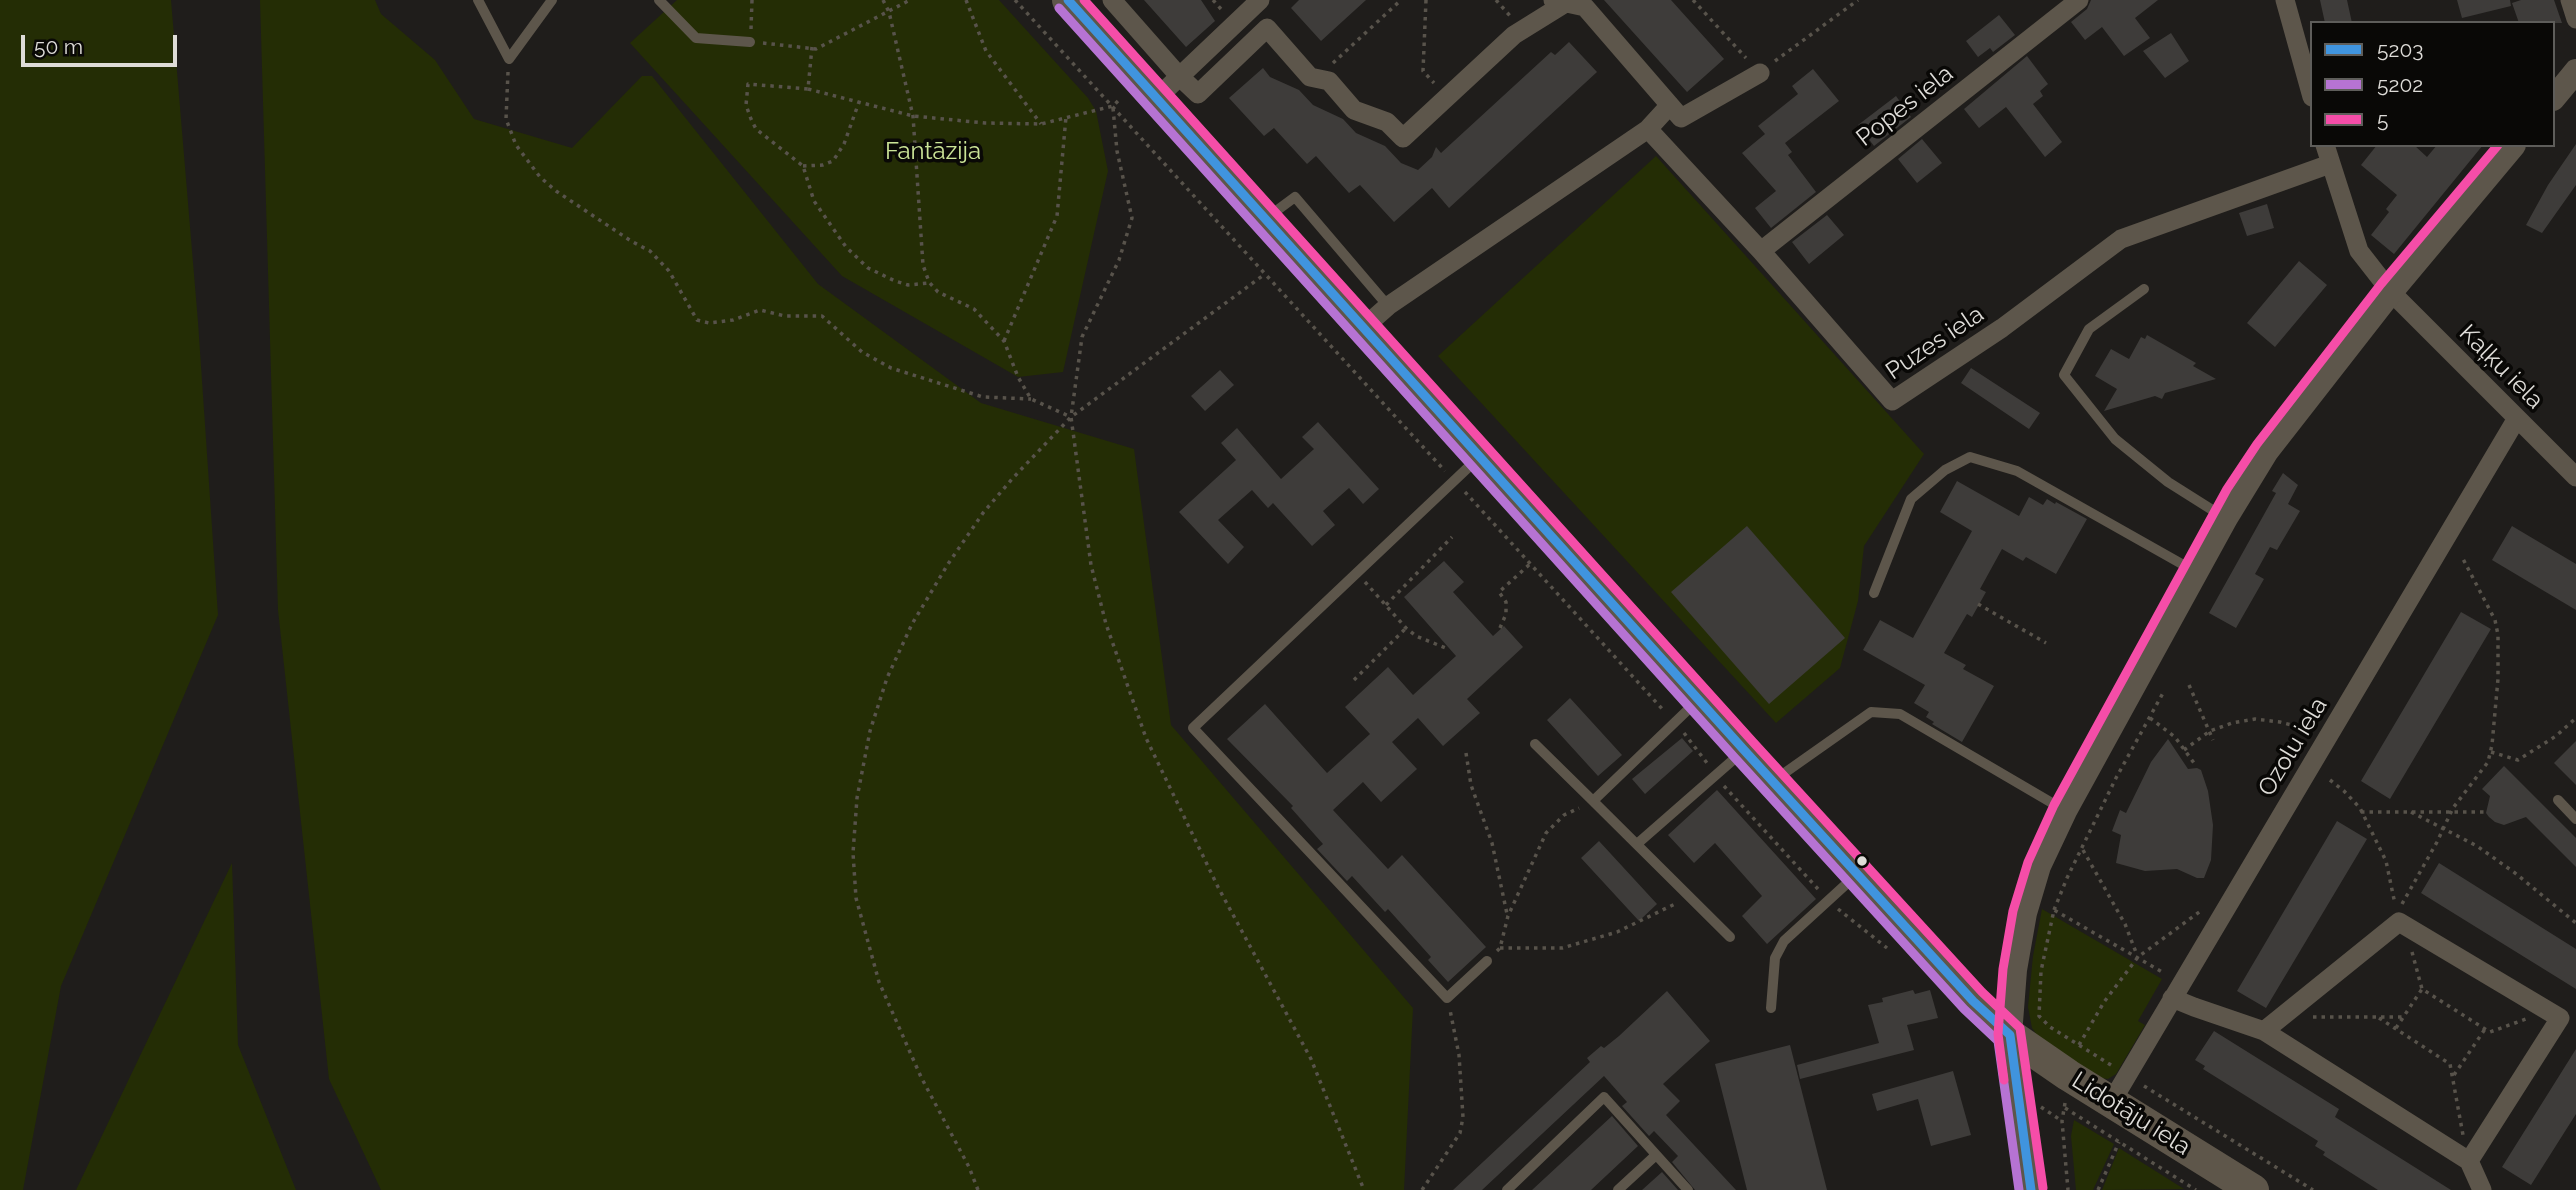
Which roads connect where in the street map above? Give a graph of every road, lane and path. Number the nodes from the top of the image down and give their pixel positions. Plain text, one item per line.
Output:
1 (478, 0) edge
2 (552, 0) edge
3 (659, 0) edge
4 (752, 0) edge
5 (883, 0) edge
6 (910, 0) edge
7 (966, 0) edge
8 (1015, 0) edge
9 (1068, 0) edge
10 (1112, 0) edge
11 (1401, 0) edge
12 (1426, 0) edge
13 (1693, 0) edge
14 (1858, 0) edge
15 (2079, 0) edge
16 (2285, 0) edge
17 (2570, 0) edge
18 (1558, 2) edge
19 (1255, 5) edge
20 (889, 12) junction
21 (2576, 19) edge
22 (1267, 28) junction
23 (750, 42) junction
24 (812, 47) junction
25 (509, 59) junction
26 (2576, 71) edge
27 (1760, 73) junction
28 (1179, 76) junction
29 (1317, 78) junction
30 (808, 89) junction
31 (2310, 90) edge
32 (1447, 97) junction
33 (2555, 97) edge
34 (1157, 98) junction
35 (859, 101) junction
36 (1671, 105) junction
37 (1113, 106) junction
38 (913, 116) junction
39 (1066, 117) junction
40 (1041, 124) junction
41 (1647, 129) junction
42 (2326, 147) edge
43 (2512, 147) edge
44 (2330, 164) junction
45 (803, 166) junction
46 (1265, 219) junction
47 (1761, 251) junction
48 (1265, 274) junction
49 (929, 282) junction
50 (2144, 289) dead end
51 (2391, 292) junction
52 (1388, 306) junction
53 (1363, 328) junction
54 (1004, 341) junction
55 (1031, 400) junction
56 (1071, 418) junction
57 (2517, 418) junction
58 (1479, 457) junction
59 (2573, 470) edge
60 (1454, 481) junction
61 (2226, 518) junction
62 (1452, 537) dead end
63 (2462, 557) dead end
64 (1530, 564) junction
65 (1356, 573) junction
66 (2196, 573) junction
67 (1874, 593) dead end
68 (1386, 604) junction
69 (1978, 604) dead end
70 (1406, 628) junction
71 (1500, 628) dead end
72 (2046, 643) dead end
73 (1448, 649) dead end
74 (1354, 680) dead end
75 (2189, 685) dead end
76 (2163, 693) dead end
77 (1699, 700) junction
78 (2150, 718) junction
79 (2576, 718) edge
80 (1674, 722) junction
81 (2210, 731) junction
82 (2213, 740) dead end
83 (2324, 743) junction
84 (1535, 744) dead end
85 (1744, 750) junction
86 (2184, 750) junction
87 (1466, 752) dead end
88 (2491, 752) junction
89 (2194, 763) dead end
90 (1715, 776) junction
91 (2330, 780) dead end
92 (1773, 782) junction
93 (2558, 800) dead end
94 (1593, 801) junction
95 (2065, 811) junction
96 (2361, 812) junction
97 (2411, 812) junction
98 (2451, 812) junction
99 (2487, 812) dead end
100 (2576, 819) edge
101 (2444, 829) junction
102 (1637, 844) junction
103 (2083, 849) junction
104 (1857, 874) junction
105 (1689, 896) junction
106 (1829, 901) junction
107 (2054, 910) junction
108 (1508, 916) junction
109 (2218, 920) junction
110 (2576, 923) edge
111 (2405, 926) junction
112 (1730, 937) dead end
113 (1500, 948) junction
114 (1892, 952) dead end
115 (2138, 957) junction
116 (1487, 961) joint
117 (2422, 989) junction
118 (2177, 990) junction
119 (1447, 998) junction
120 (1771, 1008) dead end
121 (2549, 1011) junction
122 (2283, 1016) junction
123 (2403, 1017) junction
124 (2379, 1018) junction
125 (2395, 1028) junction
126 (2485, 1029) junction
127 (2264, 1031) junction
128 (2010, 1035) junction
129 (2079, 1045) junction
130 (2068, 1075) junction
131 (2454, 1075) junction
132 (2119, 1088) junction
133 (2030, 1108) junction
134 (2062, 1121) junction
135 (2119, 1142) junction
136 (1656, 1155) junction
137 (2469, 1161) junction
138 (2194, 1189) edge
139 (978, 1190) edge
140 (1364, 1190) edge
141 (1422, 1190) edge
142 (1507, 1190) edge
143 (1618, 1190) edge
144 (1688, 1190) edge
145 (2031, 1190) edge
146 (2068, 1190) edge
147 (2098, 1190) edge
148 (2187, 1190) edge
149 (2253, 1190) edge
150 (2313, 1190) edge
151 (2482, 1190) edge

1 - 25 lane
2 - 25 lane
3 - 23 lane
4 - 23 path
5 - 20 path
6 - 20 path
7 - 40 path
8 - 37 path
9 - 34 main road, Lidotāju iela
10 - 28 street
11 - 29 path
12 - 32 path
13 - 27 path
14 - 27 path
15 - 47 street, Popes iela
16 - 31 street
17 - 21 street
18 - 32 street
18 - 36 street
19 - 22 street
19 - 28 street
20 - 24 path
20 - 38 path
22 - 28 street
22 - 29 street
23 - 24 path
24 - 30 path
25 - 55 path
26 - 33 street
27 - 36 street
28 - 34 street
29 - 32 street
30 - 35 path
30 - 45 path
34 - 46 main road, Lidotāju iela
35 - 38 path
35 - 45 path
36 - 41 street
37 - 39 path
37 - 48 path
37 - 56 path
38 - 40 path
38 - 49 path
39 - 40 path
39 - 54 path
41 - 47 street, Puzes iela
41 - 52 street
42 - 44 street, Kaļķu iela
43 - 51 street
44 - 47 street, Puzes iela
44 - 51 street, Kaļķu iela
45 - 49 path
46 - 52 lane
46 - 53 main road, Lidotāju iela
48 - 56 path
48 - 60 path
49 - 54 path
50 - 61 lane
51 - 57 street, Kaļķu iela
51 - 61 street
52 - 53 street
53 - 58 main road, Lidotāju iela
54 - 55 path
55 - 56 path
56 - 139 path
56 - 140 path
57 - 59 street, Kaļķu iela
57 - 83 street, Ozolu iela
58 - 60 lane
58 - 77 main road, Lidotāju iela
60 - 64 path
60 - 65 lane
61 - 66 street
62 - 68 path
63 - 88 path
64 - 71 path
64 - 80 path
65 - 68 path
65 - 119 lane
66 - 67 lane
66 - 95 street
68 - 70 path
69 - 72 path
70 - 73 path
70 - 74 path
75 - 81 path
76 - 78 path
77 - 80 lane
77 - 85 main road, Lidotāju iela
78 - 86 path
78 - 103 path
79 - 88 path
80 - 90 path
80 - 94 lane
81 - 82 path
81 - 83 path
81 - 86 path
83 - 109 street, Ozolu iela
84 - 94 lane
85 - 90 lane
85 - 92 main road, Lidotāju iela
86 - 89 path
87 - 108 path
88 - 98 path
90 - 102 lane
90 - 106 path
91 - 96 path
92 - 95 lane
92 - 104 main road, Lidotāju iela
93 - 100 lane
94 - 102 lane
94 - 108 path
95 - 128 street
96 - 97 path
96 - 101 path
97 - 98 path
97 - 101 path
98 - 99 path
98 - 101 path
101 - 110 path
102 - 105 lane
103 - 107 path
103 - 115 path
104 - 106 lane
104 - 128 main road, Lidotāju iela
105 - 112 lane
105 - 113 path
106 - 114 path
106 - 120 lane
107 - 115 path
107 - 129 path
108 - 113 path
109 - 115 path
109 - 118 street, Ozolu iela
111 - 117 path
111 - 121 street
111 - 122 street
113 - 116 path
115 - 118 path
115 - 129 path
116 - 119 lane
117 - 123 path
117 - 126 path
118 - 127 street
118 - 132 street, Ozolu iela
119 - 141 path
121 - 126 path
121 - 137 street
122 - 124 path
122 - 127 street
123 - 124 path
123 - 125 path
124 - 125 path
125 - 131 path
126 - 131 path
127 - 137 street
128 - 130 main road, Lidotāju iela
128 - 133 street
129 - 130 path
129 - 132 path
130 - 132 main road, Lidotāju iela
131 - 137 path
132 - 149 main road, Lidotāju iela
132 - 150 path
133 - 134 path
133 - 145 street
134 - 135 path
134 - 146 path
135 - 138 path
135 - 147 path
136 - 142 lane
136 - 143 lane
136 - 144 lane
137 - 151 street
138 - 148 path

